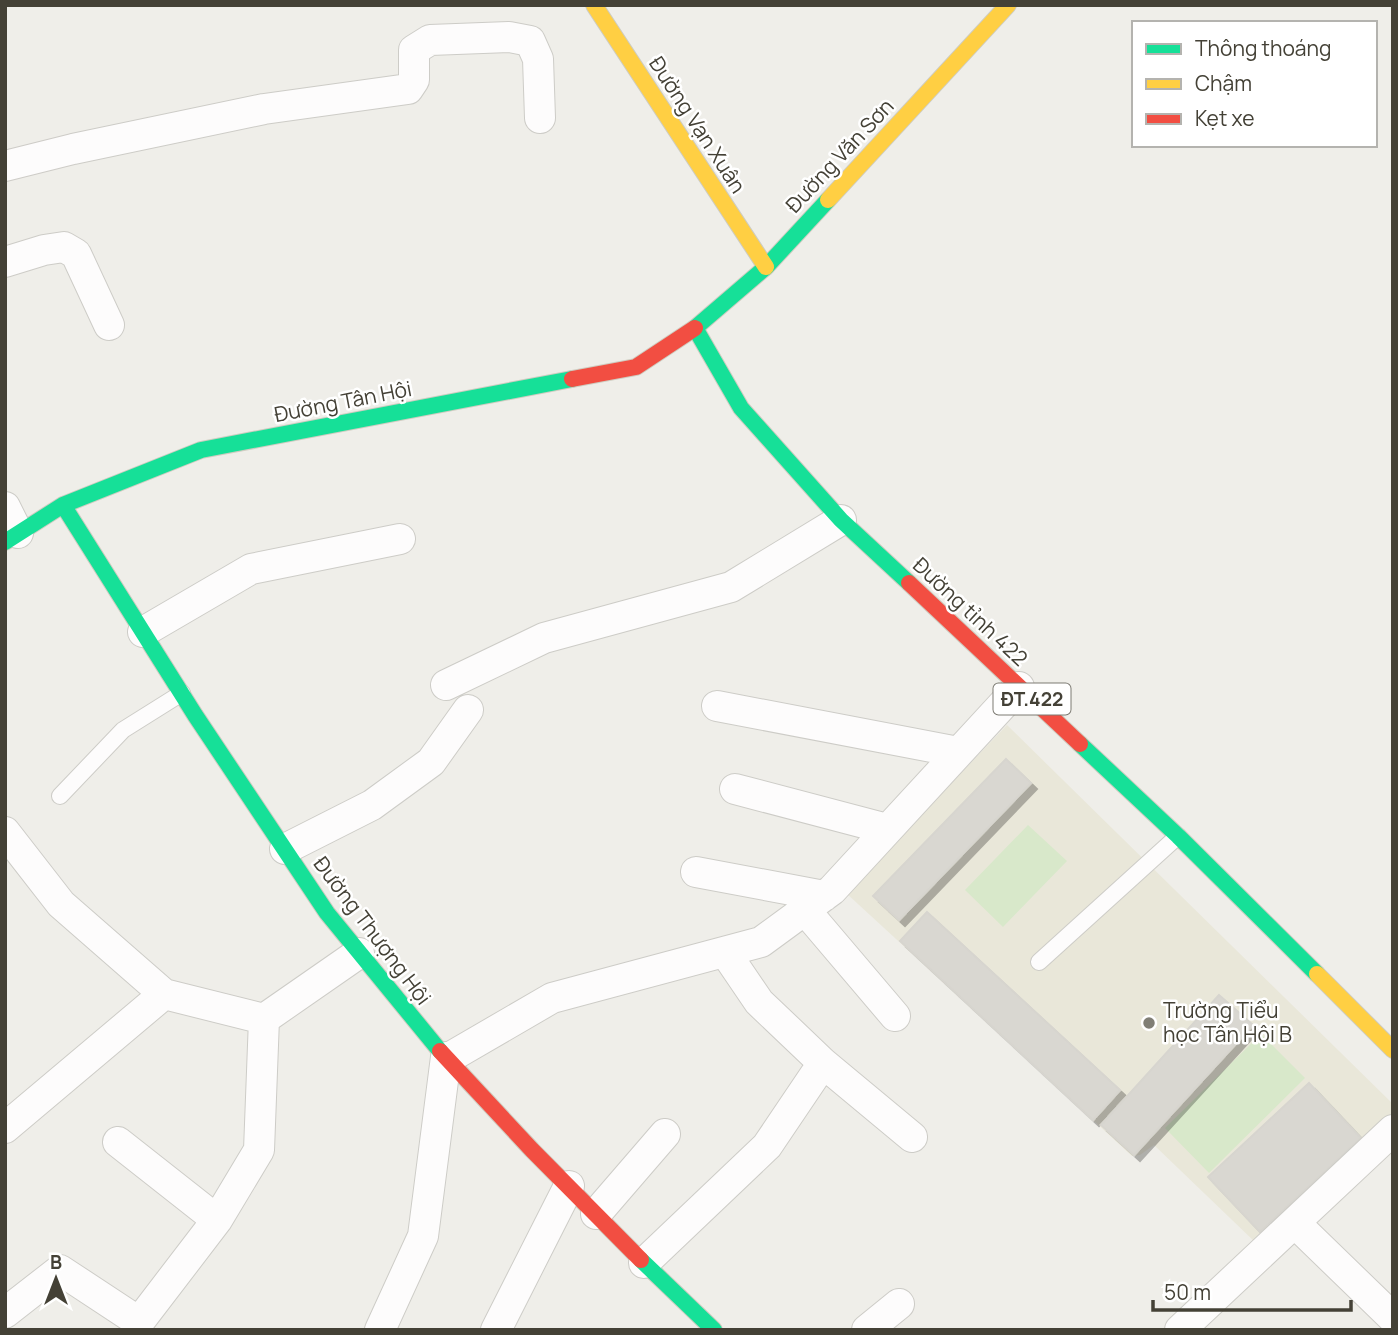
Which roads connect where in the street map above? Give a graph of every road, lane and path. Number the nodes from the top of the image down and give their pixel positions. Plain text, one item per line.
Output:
1 (594, 5) edge
2 (1008, 5) edge
3 (540, 118) dead end
4 (5, 166) edge
5 (5, 262) edge
6 (766, 267) junction
7 (109, 325) dead end
8 (695, 328) junction
9 (63, 505) junction
10 (5, 507) edge
11 (841, 520) junction
12 (12, 538) edge
13 (400, 539) dead end
14 (144, 632) junction
15 (446, 685) dead end
16 (1019, 687) junction
17 (182, 693) junction
18 (717, 706) dead end
19 (468, 710) dead end
20 (958, 752) junction
21 (734, 789) dead end
22 (60, 796) dead end
23 (887, 829) junction
24 (5, 832) edge
25 (1178, 836) junction
26 (285, 849) junction
27 (696, 872) dead end
28 (815, 903) junction
29 (725, 952) junction
30 (359, 953) junction
31 (1039, 962) dead end
32 (164, 994) junction
33 (895, 1016) dead end
34 (264, 1019) junction
35 (1393, 1050) edge
36 (446, 1058) junction
37 (823, 1063) junction
38 (5, 1128) edge
39 (1393, 1130) edge
40 (665, 1134) dead end
41 (912, 1137) dead end
42 (118, 1142) dead end
43 (569, 1186) junction
44 (596, 1214) junction
45 (217, 1220) junction
46 (1295, 1223) junction
47 (644, 1263) junction
48 (899, 1304) dead end
49 (5, 1313) edge
50 (1393, 1318) edge
51 (138, 1326) edge
52 (380, 1330) edge
53 (496, 1330) edge
54 (714, 1330) edge
55 (867, 1330) edge
56 (1180, 1330) edge

1 - 6 street, Đường Vạn Xuân
2 - 6 street, Đường Văn Sơn
3 - 4 street
5 - 7 street
6 - 8 street, Đường Văn Sơn
8 - 9 street, Đường Tân Hội
8 - 11 street, Đường tỉnh 422 / ĐT.422
9 - 12 street, Đường Tân Hội
9 - 14 street, Đường Thượng Hội
10 - 12 street
11 - 15 street
11 - 16 street, Đường tỉnh 422 / ĐT.422
13 - 14 street
14 - 17 street, Đường Thượng Hội
16 - 20 street
16 - 25 street, Đường tỉnh 422 / ĐT.422
17 - 22 lane
17 - 26 street, Đường Thượng Hội
18 - 20 street
19 - 26 street
20 - 23 street
21 - 23 street
23 - 28 street
24 - 32 street
25 - 31 lane
25 - 35 street, Đường tỉnh 422 / ĐT.422
26 - 30 street, Đường Thượng Hội
27 - 28 street
28 - 29 street
28 - 33 street
29 - 36 street
29 - 37 street
30 - 34 street
30 - 36 street, Đường Thượng Hội
32 - 34 street
32 - 38 street
34 - 45 street
36 - 43 street, Đường Thượng Hội
36 - 52 street
37 - 41 street
37 - 47 street
39 - 46 street
40 - 44 street
42 - 45 street
43 - 44 street, Đường Thượng Hội
43 - 53 street
44 - 47 street, Đường Thượng Hội
45 - 51 street
46 - 50 street
46 - 56 street
47 - 54 street, Đường Thượng Hội
48 - 55 street
49 - 51 street

